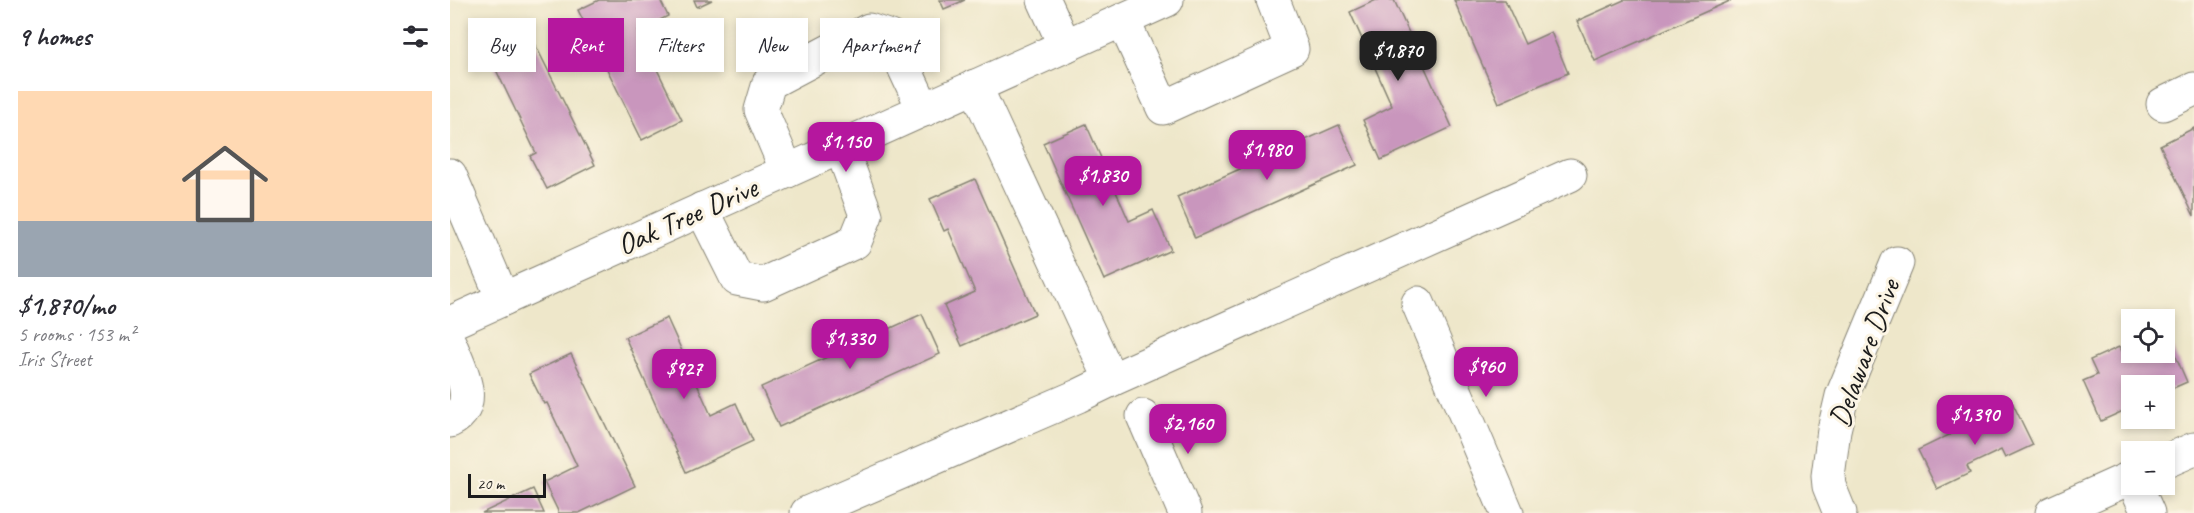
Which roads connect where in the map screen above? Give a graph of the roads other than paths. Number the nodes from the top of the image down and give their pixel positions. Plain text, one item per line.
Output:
1 (1044, 0) edge
2 (1167, 0) edge
3 (1273, 0) edge
4 (1123, 20) junction
5 (1065, 46) junction
6 (975, 86) junction
7 (2194, 89) edge
8 (2163, 104) dead end
9 (924, 110) junction
10 (841, 147) junction
11 (787, 171) junction
12 (1570, 174) dead end
13 (450, 175) edge
14 (702, 209) junction
15 (1897, 262) dead end
16 (503, 299) junction
17 (1418, 303) dead end
18 (450, 323) edge
19 (450, 344) edge
20 (1111, 380) junction
21 (1143, 416) dead end
22 (450, 421) edge
23 (2194, 449) edge
24 (2175, 457) edge
25 (2121, 482) edge
26 (2140, 495) edge
27 (807, 513) edge
28 (1185, 513) edge
29 (1507, 513) edge
30 (1840, 513) edge
31 (2052, 513) edge
32 (2148, 513) edge

1 - 5 street
2 - 4 street, Oak Tree Drive
3 - 4 street
4 - 5 street, Oak Tree Drive
5 - 6 street, Oak Tree Drive
6 - 9 street, Oak Tree Drive
6 - 20 street
7 - 8 street
9 - 10 street, Oak Tree Drive
9 - 11 street
10 - 11 street, Oak Tree Drive
10 - 14 street
11 - 14 street, Oak Tree Drive
12 - 20 street
13 - 16 street
14 - 16 street, Oak Tree Drive
15 - 30 street, Delaware Drive
16 - 18 street, Oak Tree Drive
17 - 29 street
19 - 22 street
20 - 27 street
21 - 28 street
23 - 24 street
25 - 31 street
26 - 32 street

